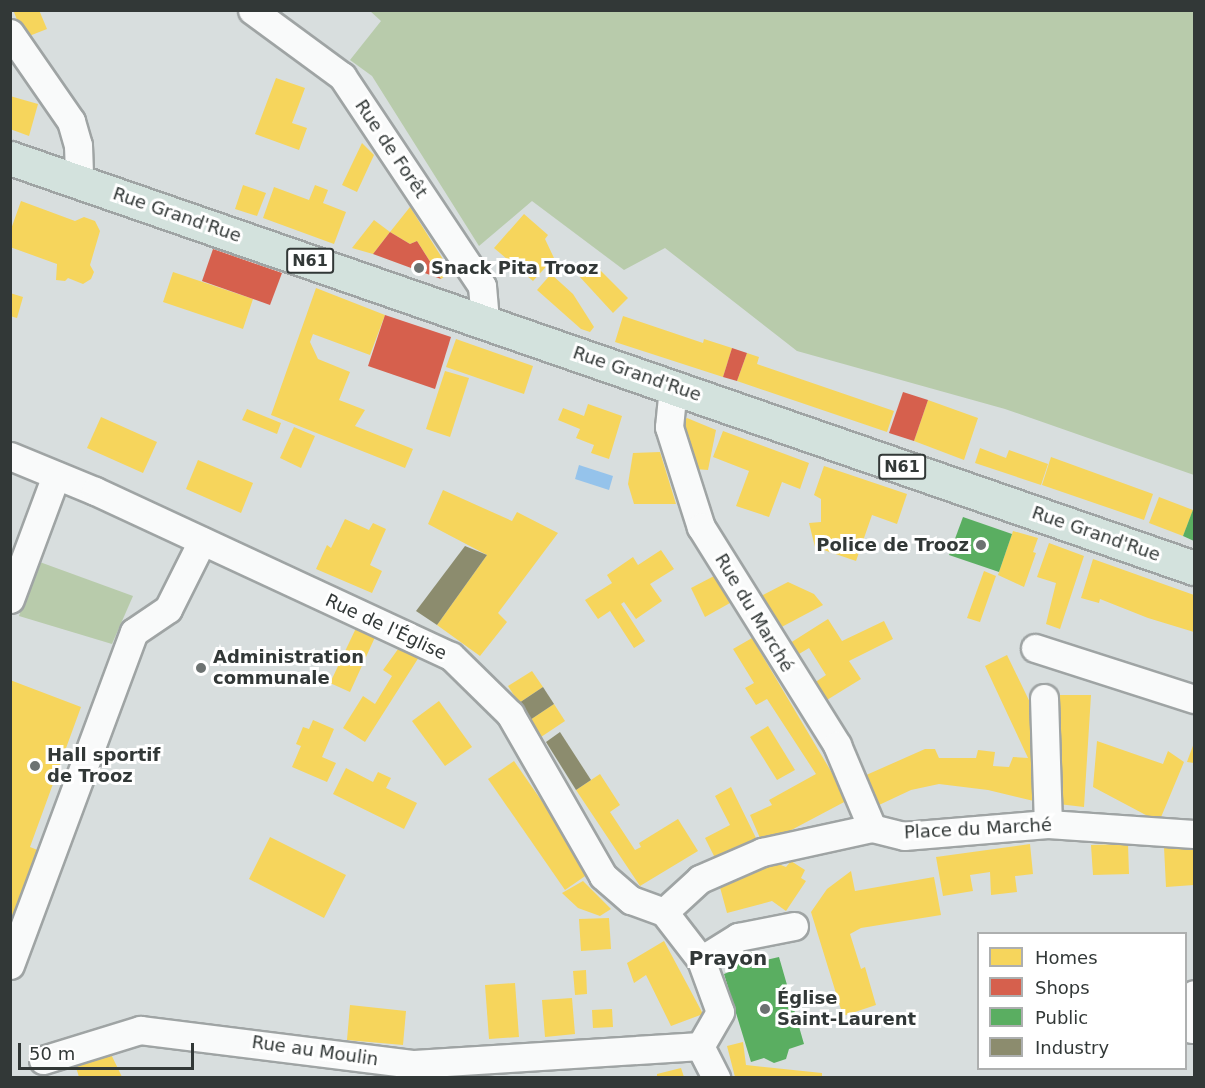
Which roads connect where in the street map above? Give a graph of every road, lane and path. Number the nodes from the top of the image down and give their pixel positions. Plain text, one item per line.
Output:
1 (252, 10) edge
2 (10, 33) edge
3 (10, 158) edge
4 (79, 181) junction
5 (485, 321) junction
6 (673, 387) junction
7 (10, 456) edge
8 (56, 475) junction
9 (202, 541) junction
10 (1194, 568) edge
11 (10, 599) edge
12 (1035, 648) dead end
13 (1044, 698) dead end
14 (1194, 699) edge
15 (1048, 824) junction
16 (860, 830) junction
17 (1194, 834) edge
18 (664, 912) junction
19 (794, 926) dead end
20 (701, 960) junction
21 (10, 966) edge
22 (1194, 994) edge
23 (1192, 1029) dead end
24 (700, 1046) junction
25 (43, 1060) dead end
26 (716, 1077) edge

1 - 5 street, Rue de Forêt
2 - 4 street
3 - 4 main road, Rue Grand'Rue / N61
4 - 5 main road, Rue Grand'Rue / N61
5 - 6 main road, Rue Grand'Rue / N61
6 - 10 main road, Rue Grand'Rue / N61
6 - 16 street, Rue du Marché
7 - 8 street, Rue de l'Église
8 - 9 street, Rue de l'Église
8 - 11 street
9 - 18 street, Rue de l'Église
9 - 21 street
12 - 14 street
13 - 15 street
15 - 16 street, Place du Marché
15 - 17 street, Place du Marché
16 - 18 street, Place du Marché
18 - 20 street
19 - 20 street
20 - 24 street
22 - 23 street
24 - 25 street, Rue au Moulin
24 - 26 street

